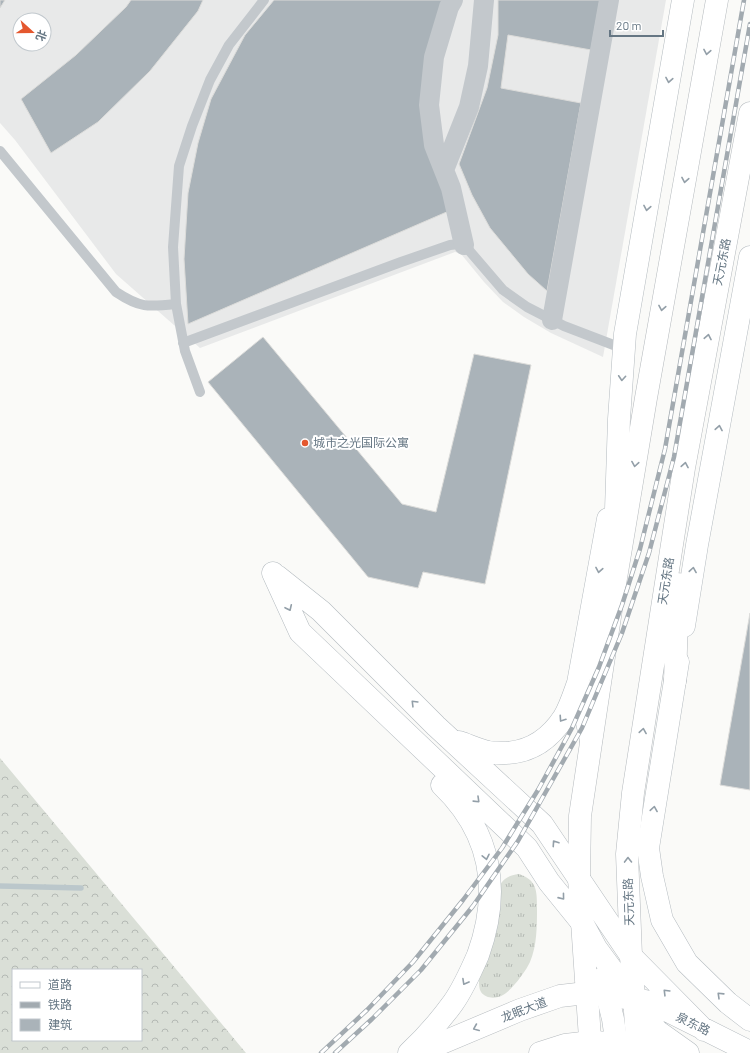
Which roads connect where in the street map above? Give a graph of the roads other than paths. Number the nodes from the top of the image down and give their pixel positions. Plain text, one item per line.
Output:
1 (264, 0) edge
2 (453, 0) edge
3 (484, 0) edge
4 (609, 0) edge
5 (683, 0) edge
6 (717, 0) edge
7 (750, 113) edge
8 (0, 150) edge
9 (444, 170) junction
10 (464, 245) junction
11 (750, 257) edge
12 (176, 304) junction
13 (552, 320) junction
14 (183, 342) junction
15 (624, 349) junction
16 (200, 392) dead end
17 (646, 398) junction
18 (617, 465) junction
19 (680, 494) junction
20 (614, 590) junction
21 (675, 680) junction
22 (578, 683) junction
23 (365, 693) junction
24 (436, 726) junction
25 (591, 742) junction
26 (579, 878) junction
27 (583, 924) junction
28 (596, 948) junction
29 (631, 956) junction
30 (586, 993) junction
31 (642, 1001) junction
32 (750, 1020) edge
33 (704, 1030) junction
34 (591, 1047) edge
35 (661, 1047) edge
36 (638, 1048) edge
37 (750, 1052) edge
38 (409, 1053) edge
39 (418, 1053) edge
40 (540, 1053) edge
41 (618, 1053) edge
42 (688, 1053) edge

1 - 12 lane
2 - 9 street
3 - 9 street
4 - 13 street
5 -> 15 main road
6 -> 17 main road
19 -> 7 main road, 天元东路
8 - 12 lane
9 - 10 street
10 - 13 lane
10 - 14 lane
21 -> 11 main road, 天元东路
12 - 14 lane
13 - 15 lane
14 - 16 lane
15 -> 18 main road
17 - 18 main road
17 -> 20 main road
18 - 20 main road
18 -> 22 main road
19 - 21 main road
29 -> 19 main road, 天元东路
20 - 25 main road
32 -> 21 main road, 天元东路
22 -> 24 main road
22 - 25 main road
24 -> 23 main road
23 -> 27 main road
23 -> 38 main road
26 -> 24 main road
25 - 26 main road
26 - 27 main road
26 - 28 main road
26 - 29 main road
27 - 28 main road
27 - 30 main road
28 - 31 main road
28 - 41 main road
29 - 31 main road, 天元东路
33 -> 29 main road
30 - 31 main road, 龙眠大道
30 - 34 main road
30 -> 39 main road, 龙眠大道
31 - 33 main road, 泉东路
31 - 35 main road
31 - 36 main road, 天元东路
33 - 37 main road, 泉东路
34 - 36 main road
34 - 40 main road
35 - 36 main road
35 - 42 main road

